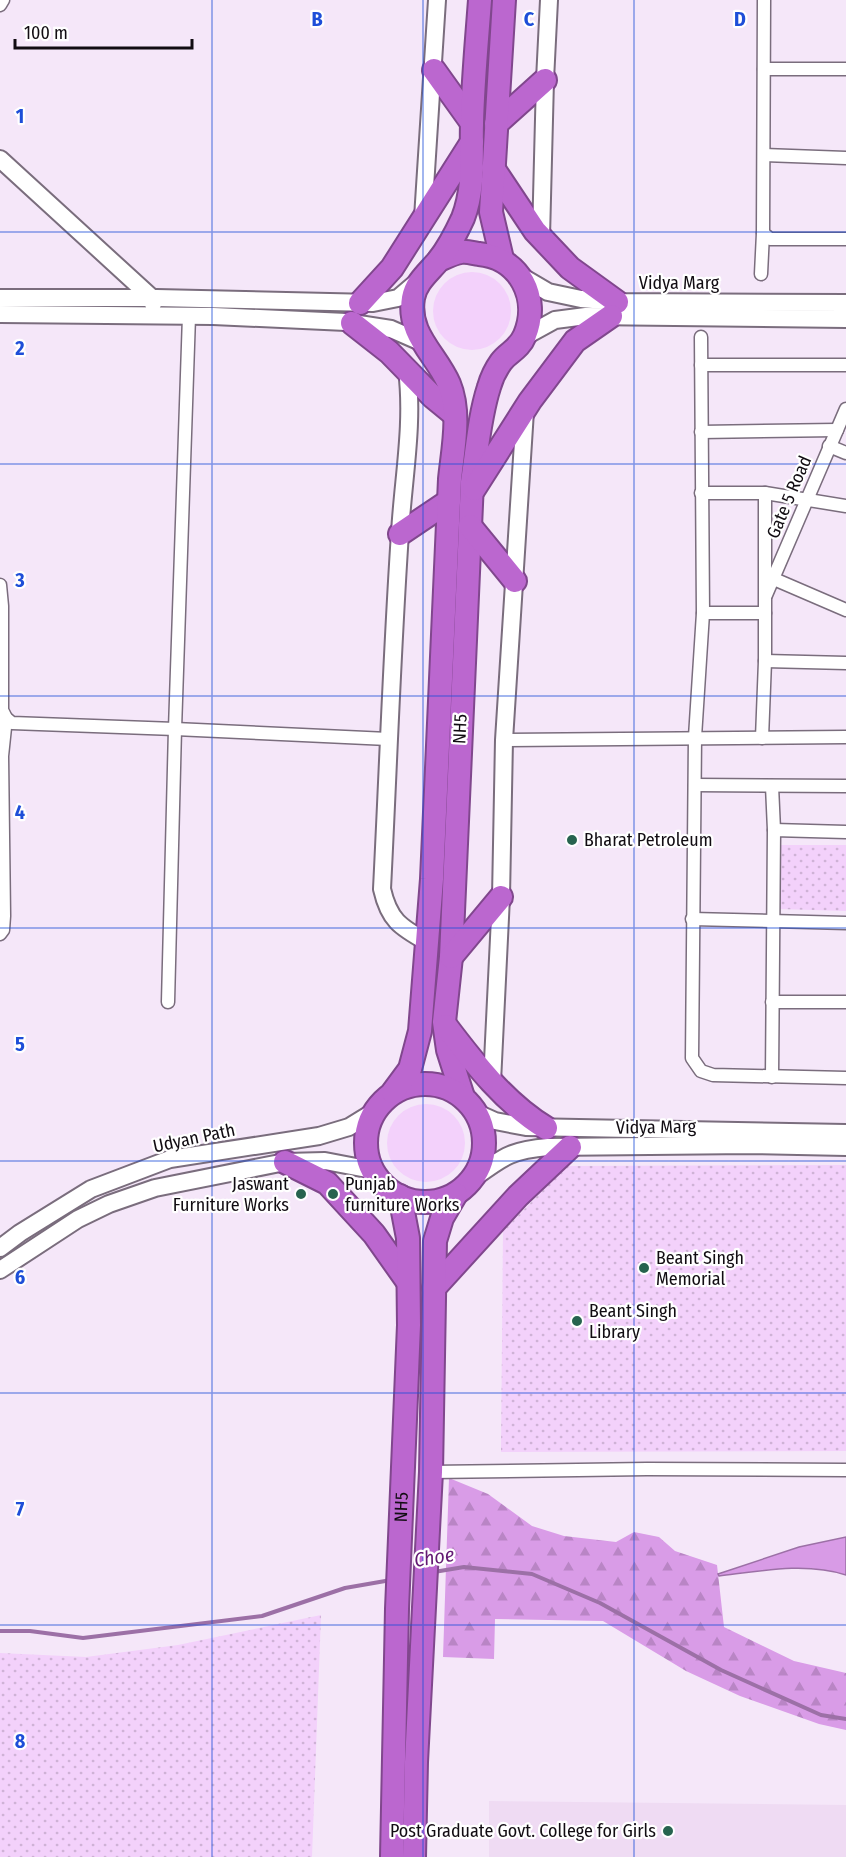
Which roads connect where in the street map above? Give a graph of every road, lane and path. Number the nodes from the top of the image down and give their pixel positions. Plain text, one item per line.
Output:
1 (3, 0) edge
2 (437, 0) edge
3 (480, 0) edge
4 (504, 0) edge
5 (549, 0) edge
6 (764, 0) edge
7 (0, 5) edge
8 (764, 69) junction
9 (846, 69) edge
10 (434, 70) junction
11 (544, 80) junction
12 (496, 124) junction
13 (472, 133) junction
14 (764, 155) junction
15 (846, 158) edge
16 (0, 159) edge
17 (493, 168) junction
18 (423, 218) junction
19 (763, 233) junction
20 (541, 237) junction
21 (846, 239) edge
22 (439, 260) junction
23 (510, 267) junction
24 (762, 274) dead end
25 (421, 279) junction
26 (0, 298) edge
27 (846, 303) edge
28 (153, 307) junction
29 (614, 309) junction
30 (356, 313) junction
31 (0, 314) edge
32 (189, 316) junction
33 (846, 319) edge
34 (524, 337) junction
35 (701, 337) dead end
36 (428, 349) junction
37 (701, 365) junction
38 (846, 365) edge
39 (407, 370) junction
40 (525, 410) junction
41 (846, 410) edge
42 (455, 415) junction
43 (837, 430) junction
44 (701, 432) junction
45 (830, 447) junction
46 (846, 453) edge
47 (471, 492) junction
48 (701, 493) junction
49 (765, 493) junction
50 (807, 499) junction
51 (449, 501) junction
52 (846, 506) edge
53 (470, 526) junction
54 (400, 534) junction
55 (774, 579) junction
56 (514, 581) junction
57 (0, 585) edge
58 (764, 599) junction
59 (846, 610) edge
60 (765, 613) junction
61 (703, 614) junction
62 (765, 661) junction
63 (846, 663) edge
64 (6, 718) junction
65 (175, 729) junction
66 (696, 737) junction
67 (846, 737) edge
68 (762, 738) junction
69 (388, 739) junction
70 (504, 740) junction
71 (694, 785) junction
72 (772, 786) junction
73 (846, 786) edge
74 (774, 830) junction
75 (846, 832) edge
76 (501, 897) junction
77 (692, 919) junction
78 (774, 922) junction
79 (846, 923) edge
80 (0, 934) edge
81 (427, 942) junction
82 (451, 957) junction
83 (168, 1002) dead end
84 (772, 1002) junction
85 (846, 1002) edge
86 (444, 1022) junction
87 (772, 1077) junction
88 (846, 1078) edge
89 (492, 1082) junction
90 (393, 1092) junction
91 (469, 1105) junction
92 (375, 1111) junction
93 (546, 1128) junction
94 (846, 1133) edge
95 (570, 1147) junction
96 (846, 1147) edge
97 (285, 1162) junction
98 (372, 1170) junction
99 (474, 1178) junction
100 (456, 1194) junction
101 (400, 1196) junction
102 (0, 1248) edge
103 (0, 1270) edge
104 (408, 1282) junction
105 (434, 1288) junction
106 (846, 1470) edge
107 (431, 1472) junction
108 (392, 1857) edge
109 (414, 1857) edge

1 - 7 street
2 - 10 main road
3 - 13 highway, NH5
4 - 12 highway
5 - 11 main road
6 - 8 street
8 - 9 street
8 - 14 street
10 - 13 highway
10 - 18 main road
11 - 12 highway
11 - 20 main road
12 - 17 highway
13 - 18 highway
13 - 22 highway, NH5
14 - 15 street
14 - 19 street
16 - 28 main road
17 - 20 highway
17 - 23 highway
18 - 30 highway
19 - 21 street
19 - 24 street
20 - 29 highway
22 - 23 highway
22 - 25 highway, NH5
23 - 29 main road, Vidya Marg
23 - 34 highway
25 - 30 main road
25 - 36 highway, NH5
26 - 28 main road
27 - 29 main road, Vidya Marg
28 - 30 main road
28 - 31 main road
28 - 32 main road
29 - 33 main road, Vidya Marg
29 - 34 main road, Vidya Marg
29 - 40 highway
30 - 32 main road
30 - 36 main road
30 - 39 highway
32 - 65 street
34 - 47 highway, NH5 / NH5
35 - 37 street
36 - 42 highway, NH5
37 - 38 street
37 - 44 street
39 - 42 highway
39 - 54 main road
40 - 47 highway
40 - 56 main road
41 - 43 street, Gate 5 Road
42 - 51 highway, NH5
43 - 44 street
43 - 45 street, Gate 5 Road
44 - 48 street
45 - 46 street
45 - 50 street, Gate 5 Road
47 - 53 highway, NH5 / NH5
48 - 49 street
48 - 61 street
49 - 50 street
49 - 58 street
50 - 52 street
50 - 55 street, Gate 5 Road
51 - 54 highway
51 - 81 highway, NH5
53 - 56 highway
53 - 82 highway, NH5 / NH5
54 - 69 main road
55 - 58 street, Gate 5 Road
55 - 59 street
56 - 70 main road
57 - 64 street
58 - 60 street
60 - 61 street
60 - 62 street
61 - 66 street
62 - 63 street
62 - 68 street
64 - 65 street
64 - 80 street
65 - 69 street
65 - 83 street
66 - 68 street
66 - 70 street
66 - 71 street
67 - 68 street
69 - 81 main road
70 - 76 main road
71 - 72 street
71 - 77 street
72 - 73 street
72 - 74 street
74 - 75 street
74 - 78 street
76 - 82 highway
76 - 89 main road
77 - 78 street
77 - 87 street
78 - 79 street
78 - 84 street
81 - 90 highway, NH5
82 - 86 highway, NH5 / NH5
84 - 85 street
84 - 87 street
86 - 89 highway
86 - 91 highway, NH5 / NH5
87 - 88 street
89 - 93 highway
90 - 91 highway
90 - 92 highway, NH5
91 - 93 main road, Vidya Marg
91 - 99 highway, NH5
92 - 98 highway, NH5
92 - 102 main road, Udyan Path
93 - 94 main road, Vidya Marg
95 - 96 main road, Vidya Marg
95 - 99 main road, Vidya Marg
95 - 105 highway
97 - 98 main road
97 - 103 main road
97 - 104 highway
98 - 101 highway
99 - 100 highway, NH5
100 - 101 highway, NH5
100 - 105 highway, NH5
101 - 104 highway, NH5 / NH5
104 - 108 highway, NH5 / NH5
105 - 107 highway, NH5
106 - 107 street
107 - 109 highway, NH5 / NH5

